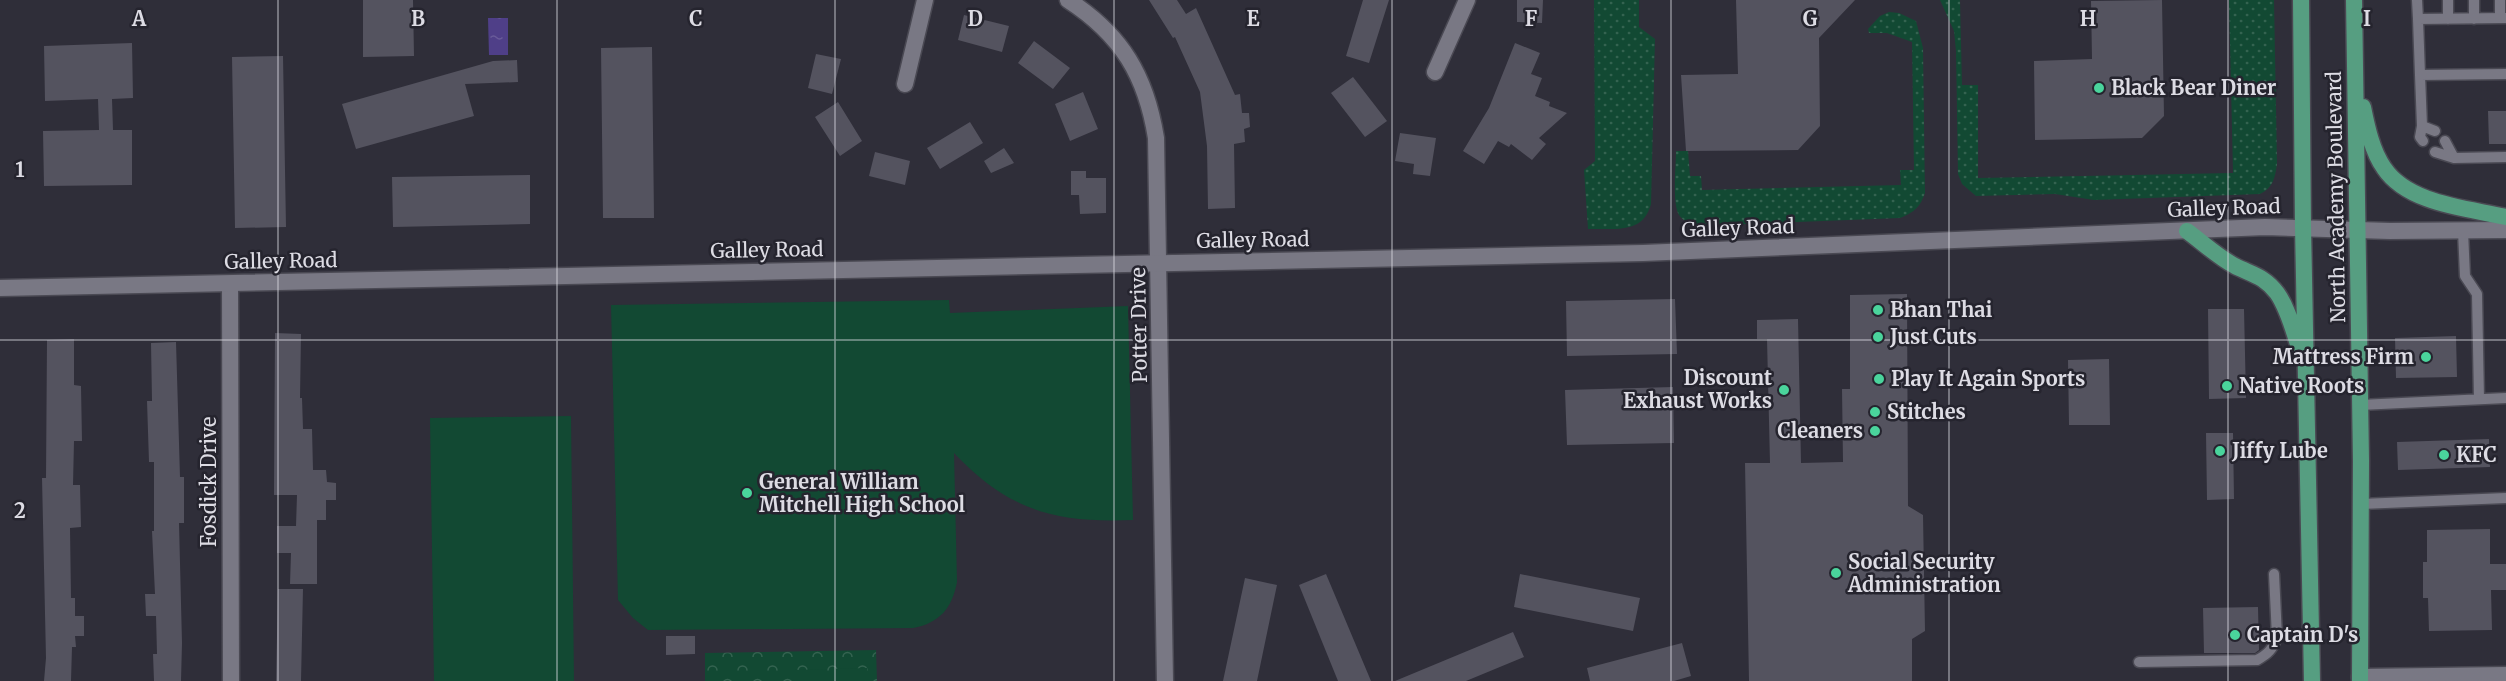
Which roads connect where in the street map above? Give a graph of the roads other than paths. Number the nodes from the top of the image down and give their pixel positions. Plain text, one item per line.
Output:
1 (925, 0) edge
2 (1068, 0) edge
3 (1467, 0) edge
4 (2301, 0) edge
5 (2354, 0) edge
6 (2417, 0) edge
7 (2448, 0) edge
8 (2474, 0) edge
9 (2500, 0) edge
10 (2503, 18) edge
11 (2418, 19) junction
12 (2448, 19) junction
13 (2474, 19) junction
14 (1435, 72) dead end
15 (2355, 73) junction
16 (2506, 74) edge
17 (2420, 75) junction
18 (905, 84) dead end
19 (2422, 126) junction
20 (2434, 131) dead end
21 (2423, 141) dead end
22 (2445, 141) dead end
23 (2435, 152) dead end
24 (2506, 157) edge
25 (2454, 158) junction
26 (2506, 217) edge
27 (2303, 227) junction
28 (2358, 230) junction
29 (2506, 230) edge
30 (2187, 231) junction
31 (2463, 231) junction
32 (1159, 263) junction
33 (230, 284) junction
34 (0, 288) edge
35 (2307, 368) junction
36 (2506, 398) edge
37 (2479, 399) junction
38 (2360, 405) junction
39 (2506, 498) edge
40 (2361, 504) junction
41 (2274, 574) dead end
42 (2139, 662) dead end
43 (2506, 675) edge
44 (2360, 679) edge
45 (231, 681) edge
46 (1165, 681) edge
47 (2312, 681) edge

1 - 18 main road
2 - 32 main road, Potter Drive
3 - 14 main road
4 - 27 highway, North Academy Boulevard
5 - 15 highway, North Academy Boulevard
6 - 11 lane
7 - 12 lane
8 - 13 lane
9 - 10 lane
10 - 13 lane
11 - 12 lane
11 - 17 lane
12 - 13 lane
15 - 26 highway
15 - 28 highway, North Academy Boulevard
16 - 17 lane
17 - 19 lane
19 - 20 lane
19 - 21 lane
22 - 25 lane
23 - 25 lane
24 - 25 lane
27 - 28 main road, Galley Road
27 - 30 main road, Galley Road
27 - 35 highway, North Academy Boulevard
28 - 31 main road, Galley Road
28 - 38 highway, North Academy Boulevard
29 - 31 main road, Galley Road
30 - 32 main road, Galley Road
30 - 35 highway
31 - 37 lane
32 - 33 main road, Galley Road
32 - 46 main road, Potter Drive
33 - 34 main road, Galley Road
33 - 45 main road, Fosdick Drive
35 - 47 highway, North Academy Boulevard
36 - 37 lane
37 - 38 lane
38 - 40 highway, North Academy Boulevard
39 - 40 lane
40 - 44 highway, North Academy Boulevard
41 - 42 lane
43 - 44 main road

